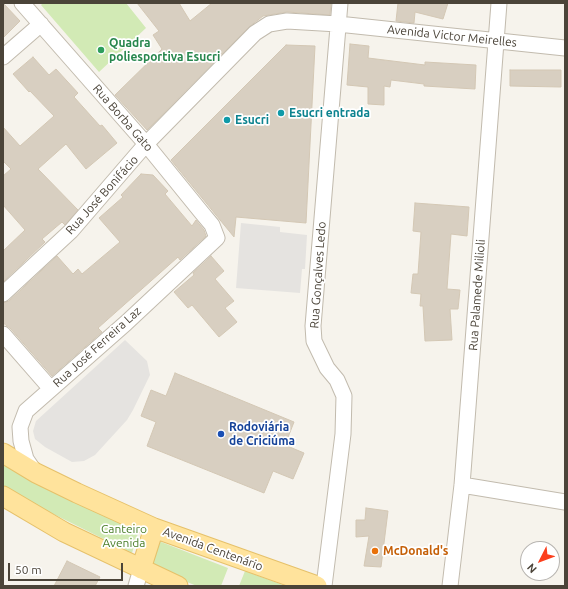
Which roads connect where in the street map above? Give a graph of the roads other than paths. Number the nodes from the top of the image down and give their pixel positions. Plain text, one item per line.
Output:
1 (22, 3) edge
2 (340, 3) edge
3 (499, 3) edge
4 (41, 24) junction
5 (338, 24) junction
6 (496, 40) junction
7 (565, 48) edge
8 (3, 57) edge
9 (146, 144) junction
10 (217, 238) joint
11 (3, 294) edge
12 (3, 334) edge
13 (51, 389) junction
14 (3, 453) edge
15 (36, 473) junction
16 (462, 485) junction
17 (3, 496) edge
18 (565, 502) edge
19 (154, 528) junction
20 (139, 578) edge
21 (178, 586) edge
22 (317, 586) edge
23 (324, 586) edge
24 (450, 586) edge

1 - 4 street, Rua Borba Gato
2 - 5 street, Rua Gonçalves Ledo
3 - 6 street, Rua Palamede Milioli
4 - 8 street
4 - 9 street, Rua Borba Gato
5 - 6 street, Avenida Victor Meirelles
5 - 9 street, Rua José Bonifácio
5 - 23 street, Rua Gonçalves Ledo
6 - 7 street, Avenida Victor Meirelles
6 - 16 street, Rua Palamede Milioli
9 - 10 street, Rua Borba Gato
9 - 11 street, Rua José Bonifácio
10 - 13 street, Rua José Ferreira Laz
12 - 13 street
13 - 15 street, Rua José Ferreira Laz
14 - 15 main road, Avenida Centenário
15 - 19 main road, Avenida Centenário
16 - 18 street
16 - 24 street, Rua Palamede Milioli
17 - 20 main road
19 - 20 main road
19 - 22 main road, Avenida Centenário
20 - 21 main road

